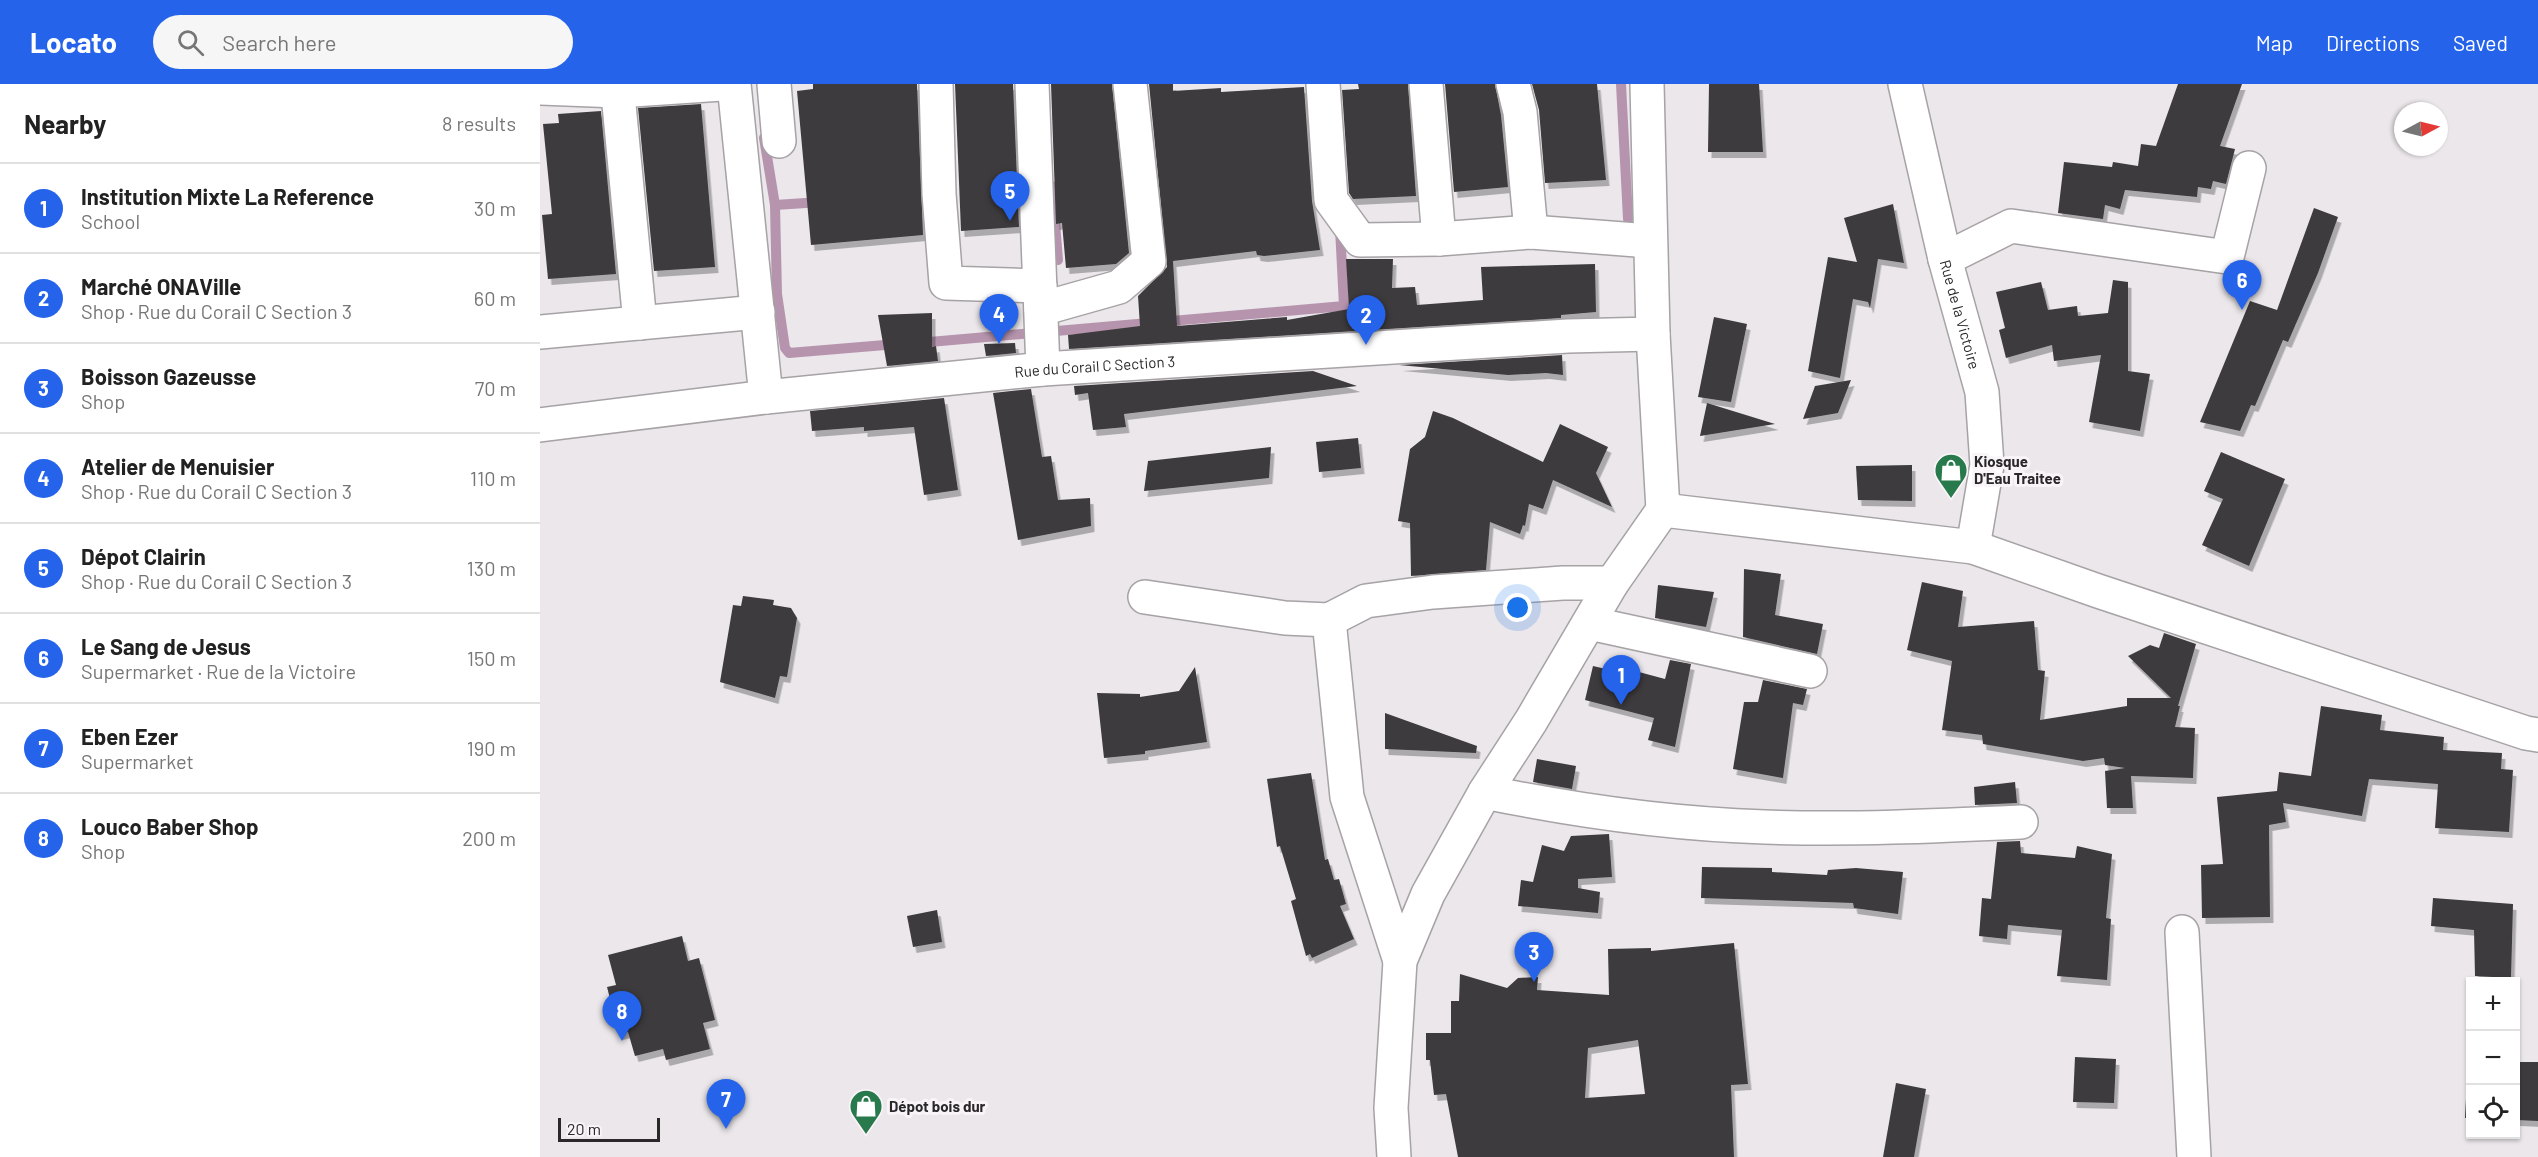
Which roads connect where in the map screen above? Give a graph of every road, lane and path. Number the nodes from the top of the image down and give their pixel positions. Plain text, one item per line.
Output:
1 (722, 84) edge
2 (734, 84) edge
3 (774, 84) edge
4 (936, 84) edge
5 (1032, 84) edge
6 (1130, 84) edge
7 (1323, 84) edge
8 (1426, 84) edge
9 (1513, 84) edge
10 (1647, 84) edge
11 (1905, 84) edge
12 (618, 87) edge
13 (540, 88) edge
14 (779, 141) dead end
15 (2249, 168) dead end
16 (1531, 232) junction
17 (1439, 239) junction
18 (1650, 241) junction
19 (1945, 259) junction
20 (1040, 298) junction
21 (758, 312) junction
22 (640, 323) junction
23 (540, 332) edge
24 (1653, 334) junction
25 (1043, 369) junction
26 (766, 397) junction
27 (540, 425) edge
28 (1663, 510) junction
29 (1973, 547) junction
30 (1612, 583) junction
31 (1145, 597) dead end
32 (1329, 620) junction
33 (1589, 623) junction
34 (1810, 671) dead end
35 (2538, 735) edge
36 (1485, 792) junction
37 (2021, 822) dead end
38 (2181, 932) dead end
39 (1400, 962) junction
40 (1394, 1157) edge
41 (2194, 1157) edge

1 - 12 street
2 - 21 street
3 - 14 street
4 - 20 street
5 - 20 street
6 - 20 street
7 - 17 street
8 - 17 street
9 - 16 street
10 - 18 street
11 - 19 street, Rue de la Victoire
12 - 13 street
12 - 22 street
15 - 19 street
16 - 17 street
16 - 18 street
18 - 24 street
19 - 29 street, Rue de la Victoire
20 - 25 street
21 - 22 street
21 - 26 street
22 - 23 street
24 - 25 street, Rue du Corail C Section 3
24 - 28 street
25 - 26 street, Rue du Corail C Section 3
26 - 27 street, Rue du Corail C Section 3
28 - 29 street
28 - 30 street
29 - 35 street
30 - 32 street
30 - 33 street
31 - 32 street
32 - 39 street
33 - 34 street
33 - 36 street
36 - 37 street
36 - 39 street
38 - 41 street
39 - 40 street

